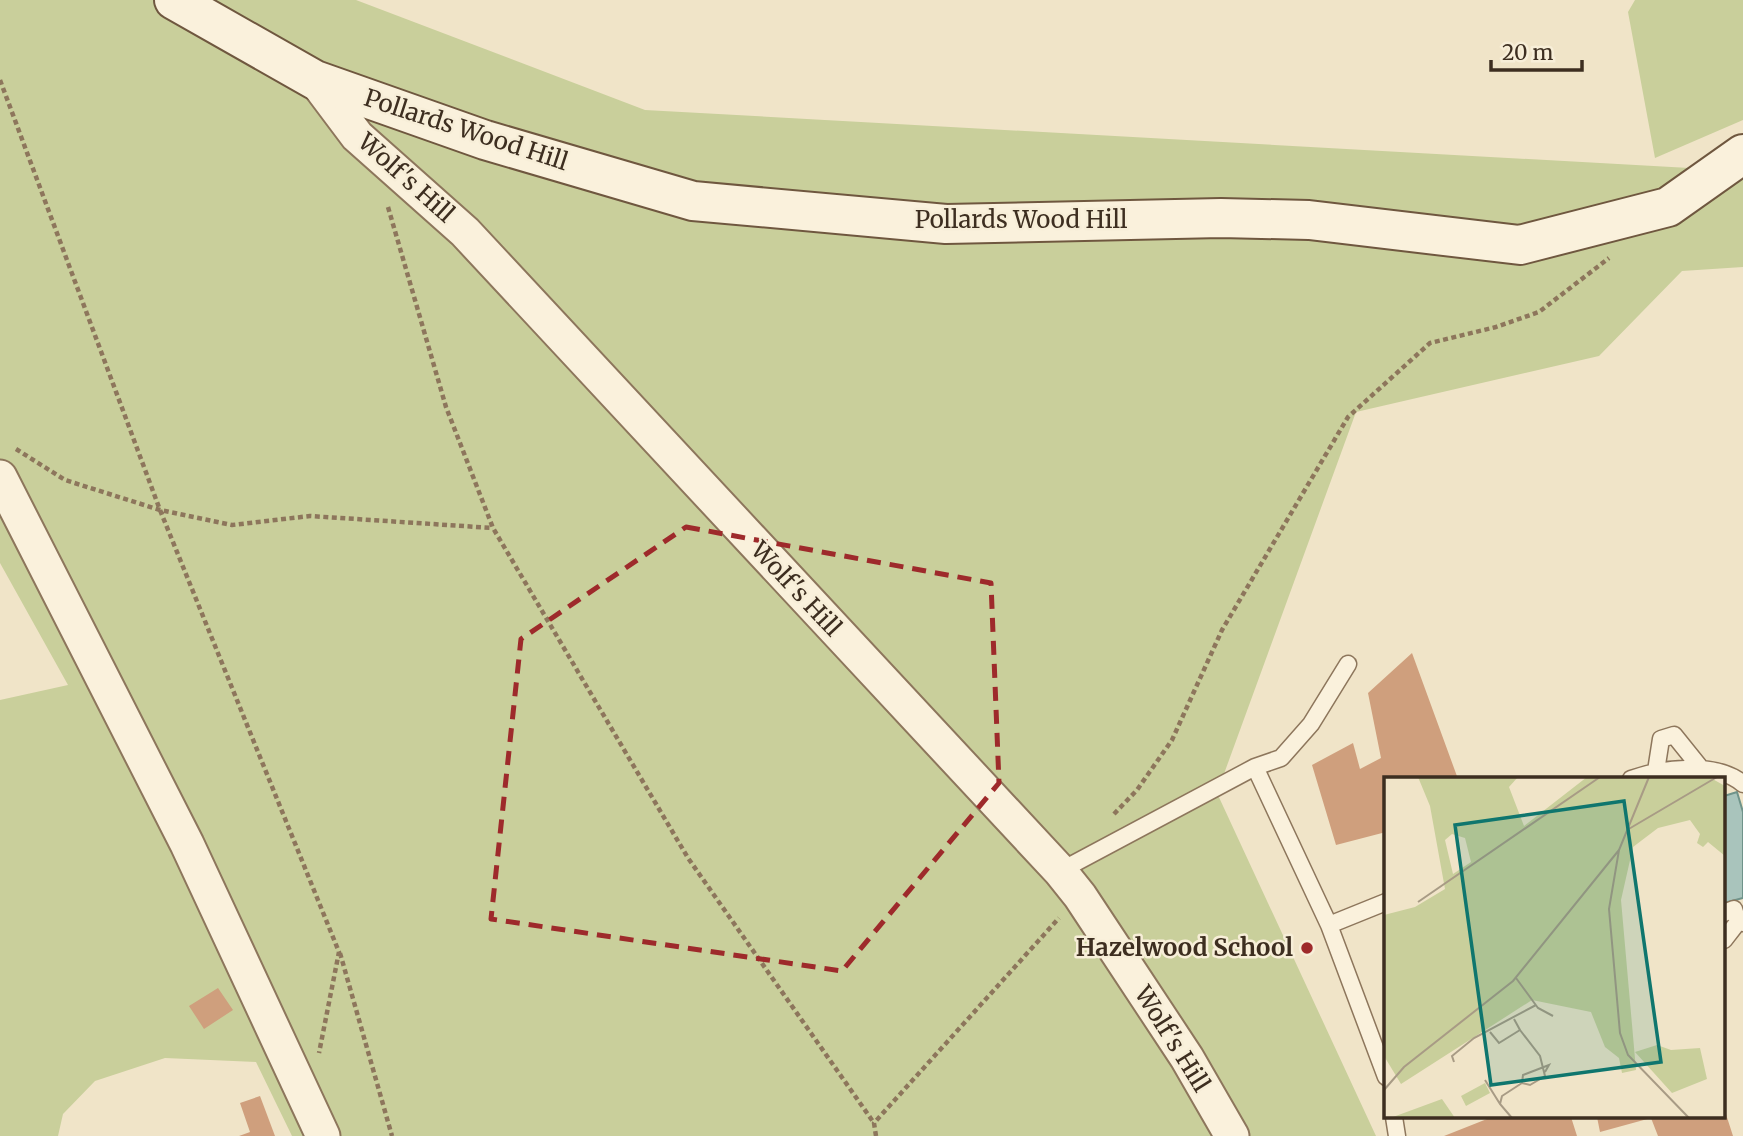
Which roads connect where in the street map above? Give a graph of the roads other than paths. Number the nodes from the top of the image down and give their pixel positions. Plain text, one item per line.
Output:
1 (183, 3) edge
2 (315, 79) junction
3 (1743, 154) edge
4 (6, 462) edge
5 (1348, 664) dead end
6 (1255, 767) junction
7 (1703, 771) junction
8 (1658, 775) edge
9 (1743, 784) edge
10 (1070, 884) junction
11 (1384, 903) edge
12 (1726, 912) edge
13 (1741, 922) edge
14 (1329, 925) junction
15 (1726, 938) edge
16 (1384, 1072) edge
17 (1394, 1118) edge
18 (323, 1136) edge
19 (1232, 1136) edge
20 (1397, 1136) edge

1 - 2 street, Pollards Wood Hill
2 - 3 street, Pollards Wood Hill
2 - 10 street, Wolf's Hill
4 - 18 street
5 - 6 lane
6 - 10 lane
6 - 14 lane
7 - 8 lane
7 - 8 lane
7 - 9 lane
10 - 19 street, Wolf's Hill
11 - 14 lane
12 - 13 lane
13 - 15 lane
14 - 16 lane
17 - 20 lane

